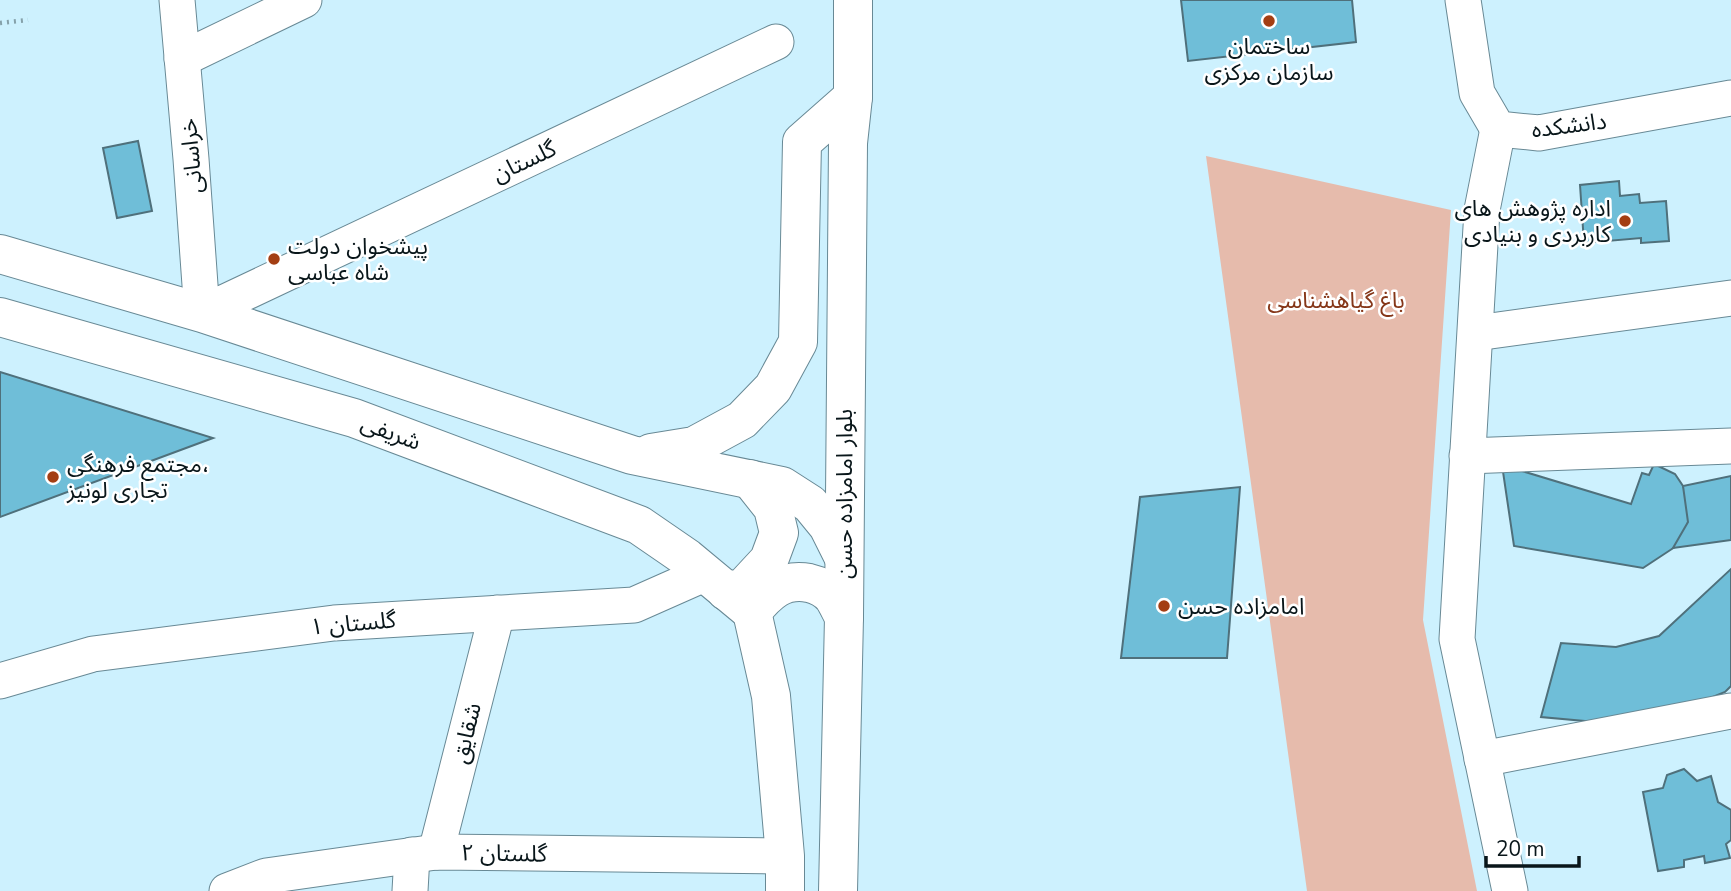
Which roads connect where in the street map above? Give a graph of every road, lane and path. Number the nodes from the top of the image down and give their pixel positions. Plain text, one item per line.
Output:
1 (177, 0) edge
2 (304, 0) edge
3 (853, 0) edge
4 (1463, 0) edge
5 (28, 20) dead end
6 (0, 23) edge
7 (776, 42) dead end
8 (182, 59) junction
9 (853, 97) junction
10 (1731, 98) edge
11 (1498, 129) junction
12 (0, 254) edge
13 (1731, 298) edge
14 (202, 313) junction
15 (0, 317) edge
16 (1476, 333) junction
17 (1731, 446) edge
18 (632, 455) junction
19 (1467, 456) junction
20 (750, 480) junction
21 (843, 556) junction
22 (728, 592) junction
23 (497, 613) junction
24 (844, 617) junction
25 (0, 681) edge
26 (1731, 711) edge
27 (1482, 759) junction
28 (424, 853) junction
29 (785, 874) edge
30 (227, 891) edge
31 (410, 891) edge
32 (838, 891) edge
33 (1510, 891) edge

1 - 8 street, خراسانی
2 - 8 street
3 - 9 main road, بلوار امامزاده حسن
4 - 11 street, دانشکده
5 - 6 path
7 - 14 street, گلستان
8 - 14 street, خراسانی
9 - 18 main road
9 - 21 main road, بلوار امامزاده حسن
10 - 11 street, دانشکده
11 - 16 street
12 - 14 main road
13 - 16 street
14 - 18 main road
15 - 22 main road, شریفی
16 - 19 street
17 - 19 street
18 - 20 main road
19 - 27 street
20 - 21 main road
20 - 22 main road
21 - 24 main road, بلوار امامزاده حسن
22 - 23 street, گلستان ۱
22 - 24 main road
22 - 29 main road
23 - 25 street, گلستان ۱
23 - 28 street, شقایق
24 - 32 main road, بلوار امامزاده حسن
26 - 27 street
27 - 33 street
28 - 29 street, گلستان ۲
28 - 30 street, گلستان ۲
28 - 31 street, شقایق

